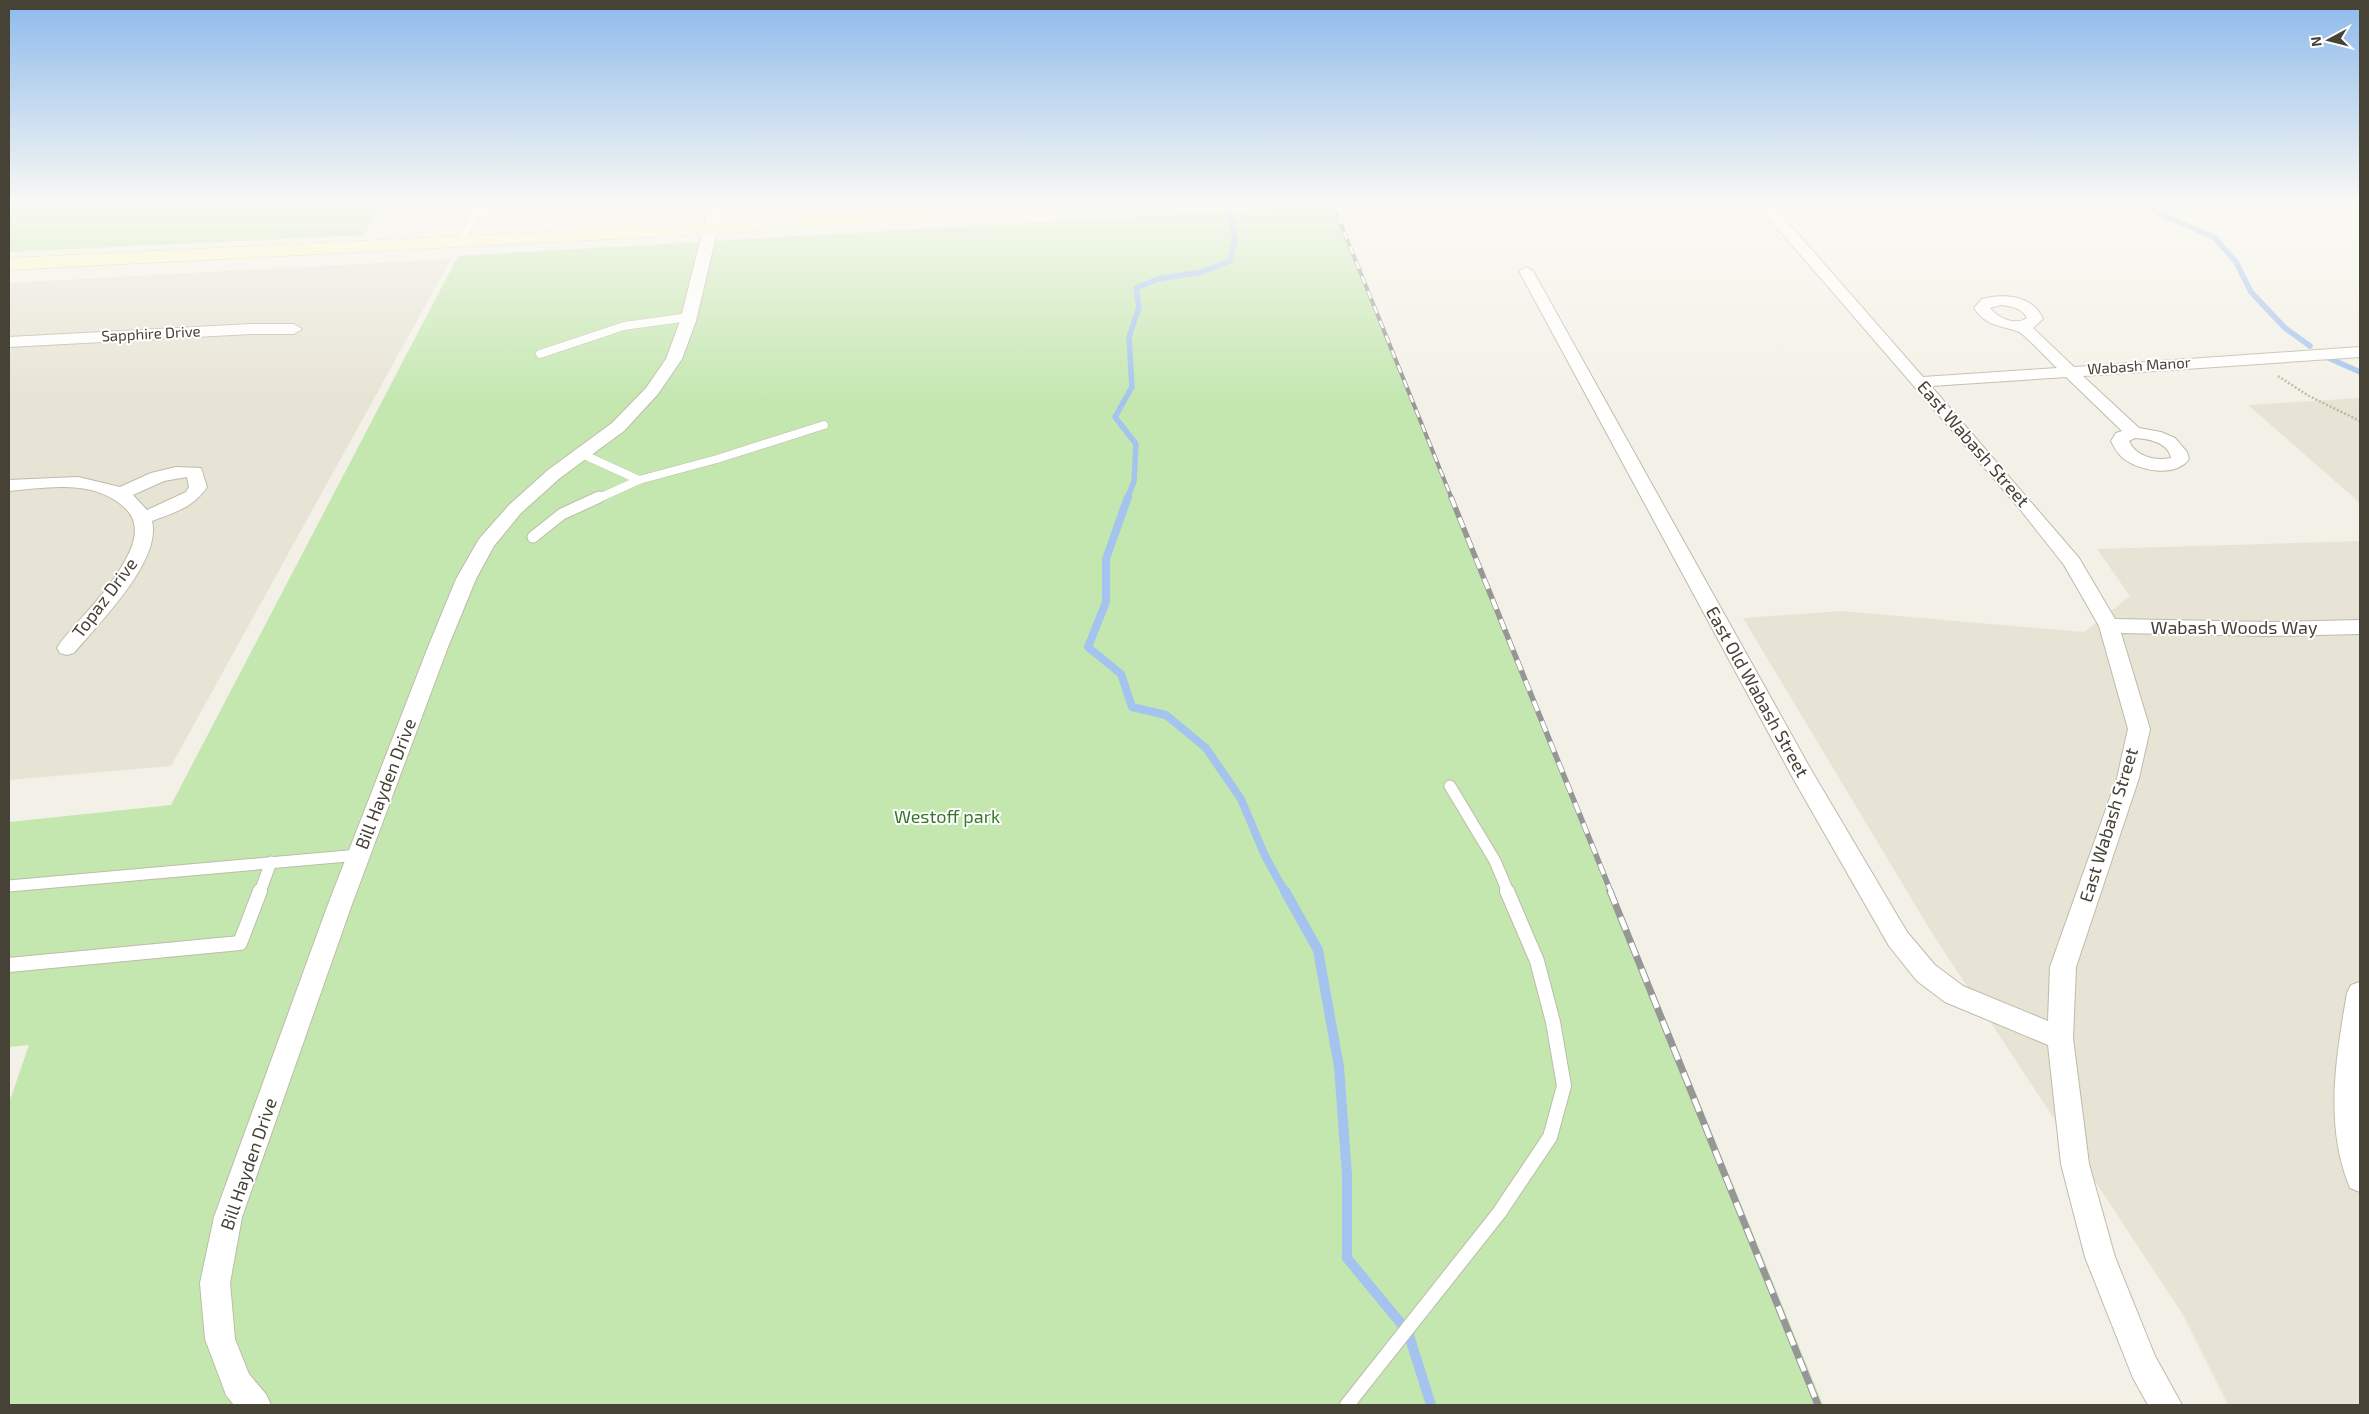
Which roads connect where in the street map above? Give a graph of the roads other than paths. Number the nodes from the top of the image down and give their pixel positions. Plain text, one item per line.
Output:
1 (701, 268) edge
2 (1820, 268) edge
3 (1526, 271) dead end
4 (689, 317) junction
5 (2021, 326) dead end
6 (294, 329) dead end
7 (9, 342) edge
8 (2360, 352) edge
9 (540, 354) dead end
10 (2070, 371) junction
11 (1919, 382) junction
12 (824, 425) dead end
13 (2134, 433) dead end
14 (582, 454) junction
15 (639, 480) junction
16 (9, 485) edge
17 (122, 494) junction
18 (144, 518) junction
19 (534, 537) dead end
20 (2109, 626) junction
21 (2360, 627) edge
22 (67, 648) dead end
23 (1450, 786) dead end
24 (359, 855) junction
25 (271, 862) junction
26 (9, 886) edge
27 (9, 965) edge
28 (2360, 993) edge
29 (2060, 1038) junction
30 (2360, 1178) edge
31 (254, 1405) edge
32 (1347, 1405) edge
33 (2166, 1405) edge

1 - 4 street, Bill Hayden Drive
2 - 11 street, East Wabash Street
3 - 29 street, East Old Wabash Street
4 - 9 lane
4 - 14 street, Bill Hayden Drive
5 - 10 street
6 - 7 street, Sapphire Drive
8 - 10 street, Wabash Manor
10 - 11 street, Wabash Manor
10 - 13 street
11 - 20 street, East Wabash Street
12 - 15 lane
14 - 15 lane
14 - 24 street, Bill Hayden Drive
15 - 19 lane
16 - 17 street
17 - 18 street
17 - 18 street
18 - 22 street, Topaz Drive
20 - 21 street, Wabash Woods Way
20 - 29 street, East Wabash Street
23 - 32 lane
24 - 25 lane
24 - 31 street, Bill Hayden Drive
25 - 26 lane
25 - 27 lane
28 - 30 street
29 - 33 street, East Wabash Street

